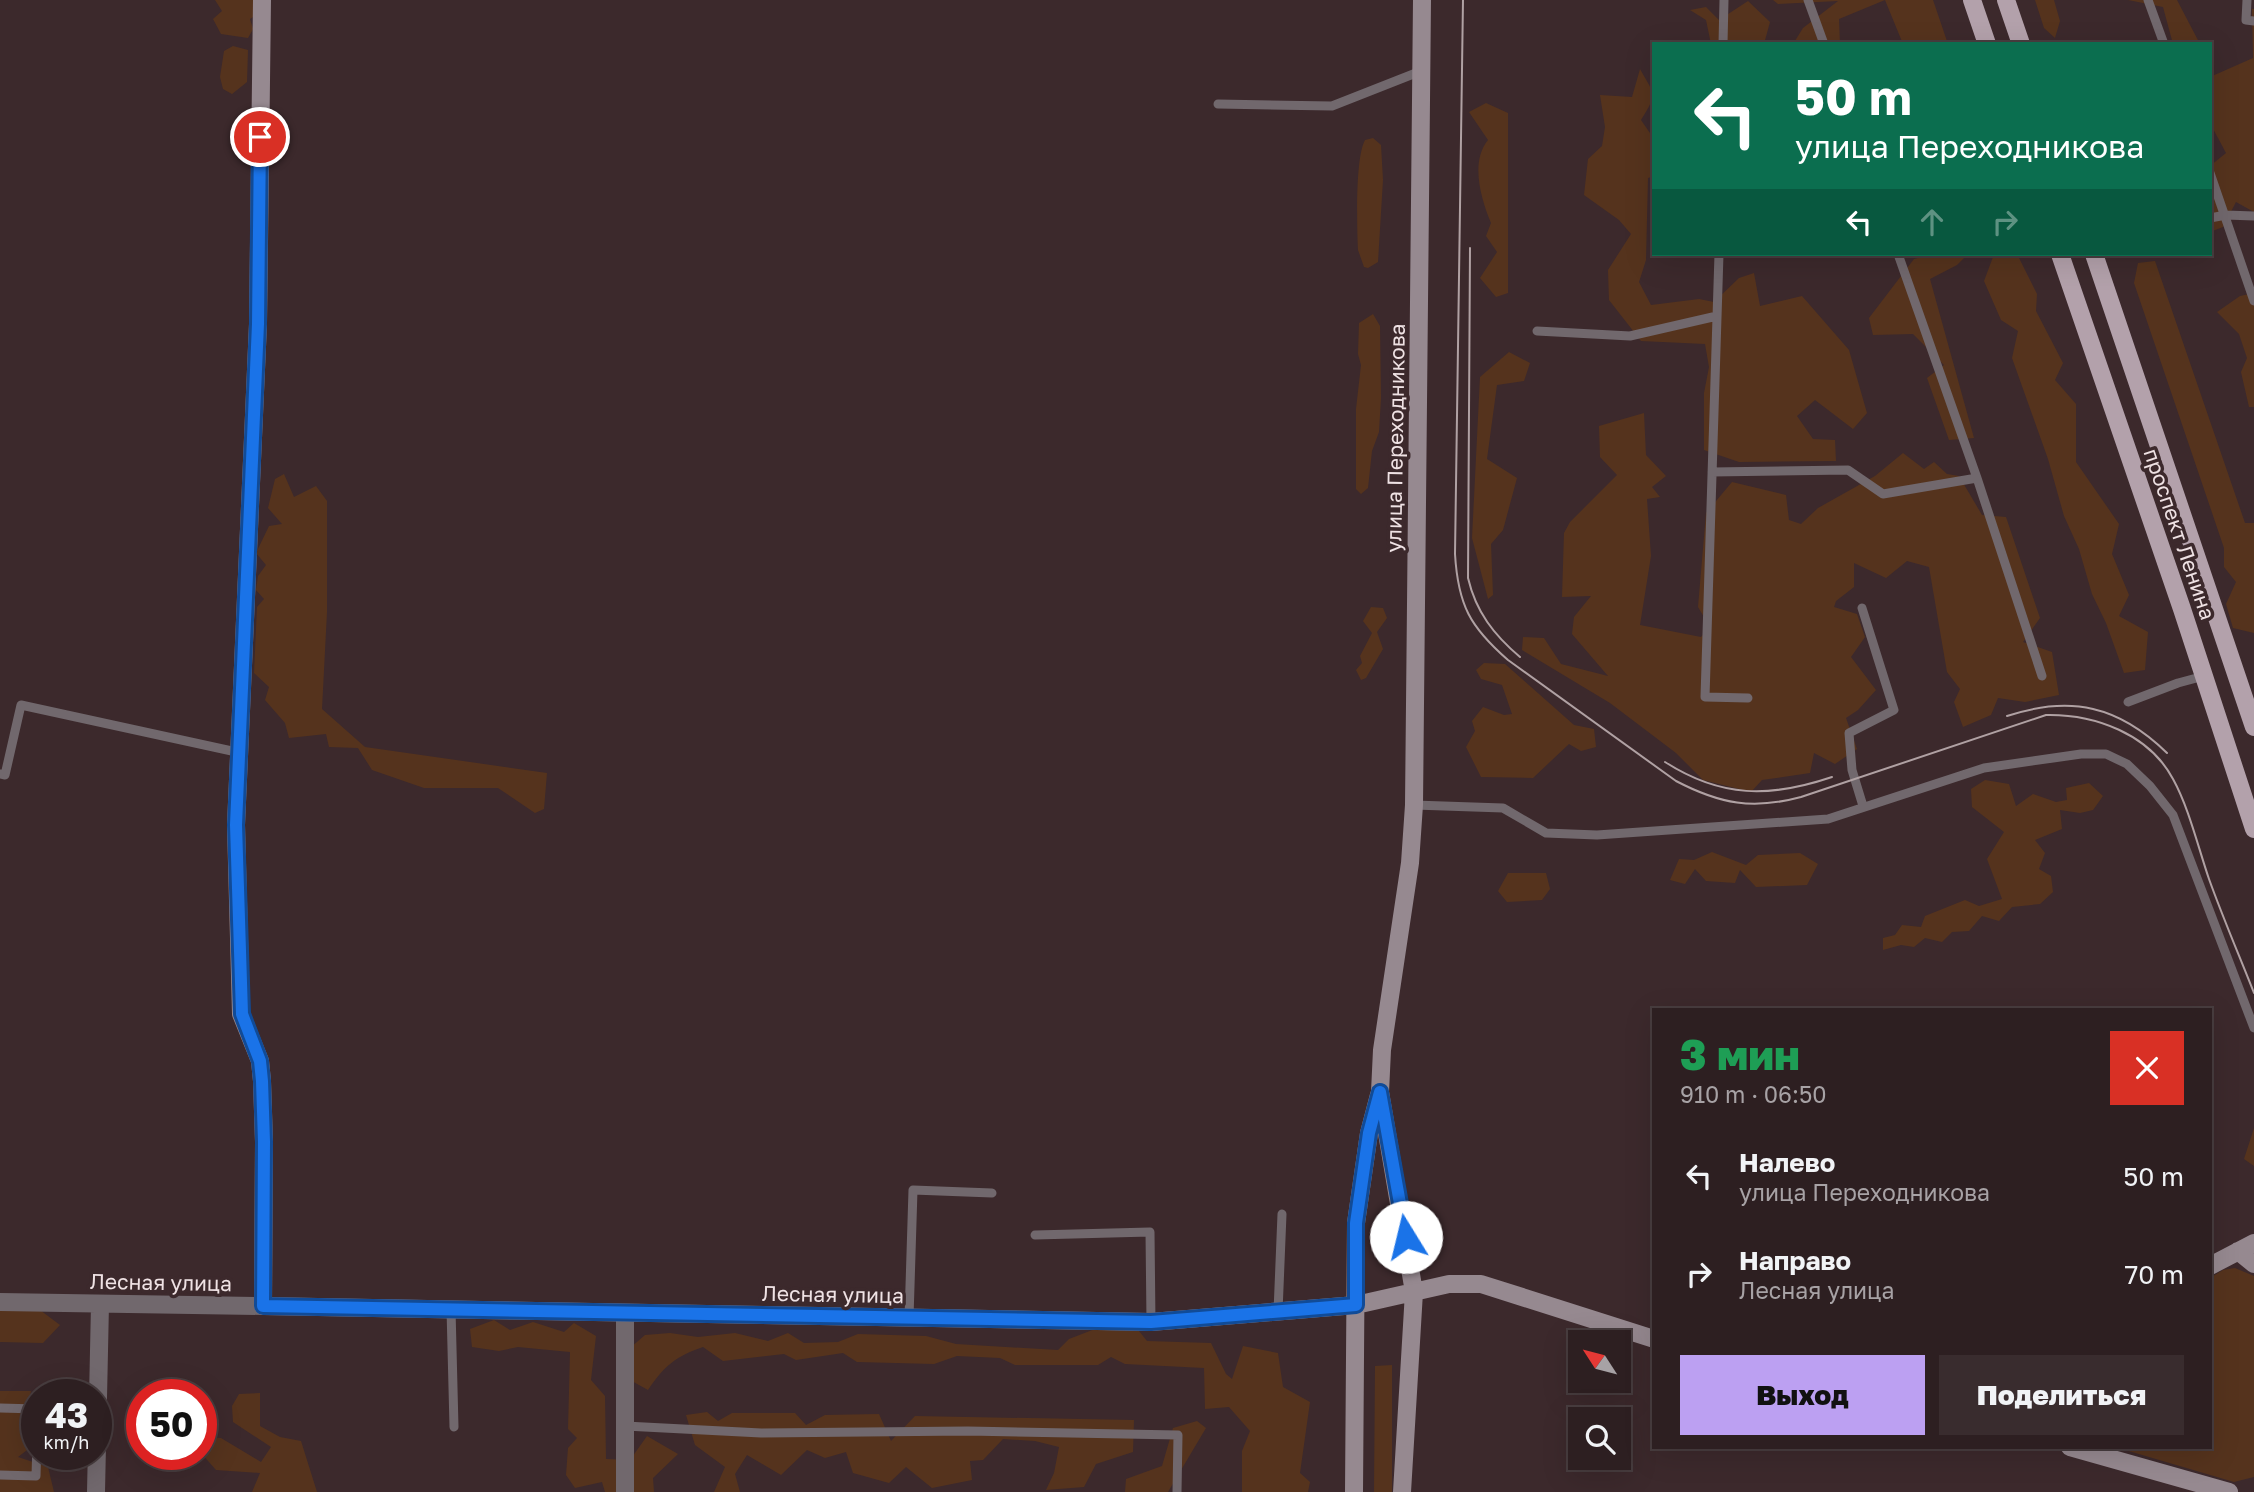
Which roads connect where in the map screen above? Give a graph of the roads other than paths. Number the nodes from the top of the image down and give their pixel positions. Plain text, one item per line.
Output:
1 (262, 0) edge
2 (1422, 0) edge
3 (1724, 0) edge
4 (1808, 0) edge
5 (1972, 0) edge
6 (2006, 0) edge
7 (2148, 0) edge
8 (2247, 0) edge
9 (2254, 21) edge
10 (1723, 42) edge
11 (1823, 42) edge
12 (1986, 42) edge
13 (2020, 42) edge
14 (2163, 42) edge
15 (1421, 71) junction
16 (1218, 104) dead end
17 (2212, 178) edge
18 (2226, 215) junction
19 (2254, 216) edge
20 (2212, 218) edge
21 (1719, 256) edge
22 (1899, 256) edge
23 (2061, 256) edge
24 (2095, 256) edge
25 (2254, 302) edge
26 (1717, 316) junction
27 (1537, 331) dead end
28 (1712, 472) junction
29 (1977, 478) junction
30 (1862, 608) dead end
31 (2042, 676) dead end
32 (2204, 676) junction
33 (1748, 698) dead end
34 (2127, 702) dead end
35 (2254, 727) edge
36 (241, 753) junction
37 (0, 774) edge
38 (1414, 805) junction
39 (1863, 806) junction
40 (2254, 829) edge
41 (2254, 1028) edge
42 (1380, 1092) junction
43 (992, 1193) dead end
44 (1282, 1214) dead end
45 (1035, 1234) dead end
46 (2246, 1247) edge
47 (2254, 1264) edge
48 (2212, 1265) edge
49 (1414, 1292) junction
50 (0, 1302) edge
51 (100, 1304) junction
52 (1356, 1305) junction
53 (263, 1306) junction
54 (451, 1309) junction
55 (625, 1312) junction
56 (1278, 1312) junction
57 (909, 1318) junction
58 (1151, 1322) junction
59 (1652, 1338) edge
60 (98, 1379) edge
61 (0, 1408) edge
62 (21, 1409) edge
63 (625, 1426) junction
64 (454, 1427) dead end
65 (2094, 1451) edge
66 (36, 1470) edge
67 (96, 1470) edge
68 (0, 1475) edge
69 (96, 1492) edge
70 (625, 1492) edge
71 (1177, 1492) edge
72 (1354, 1492) edge
73 (1402, 1492) edge
74 (2229, 1492) edge

1 - 36 main road
2 - 15 main road, улица Переходникова
3 - 10 lane
4 - 11 lane
5 - 12 main road
6 - 13 main road
7 - 14 lane
8 - 9 lane
15 - 16 lane
15 - 38 main road, улица Переходникова
17 - 18 lane
18 - 19 lane
18 - 20 lane
18 - 25 lane
21 - 26 lane
22 - 29 lane
23 - 32 main road, проспект Ленина
24 - 35 main road, проспект Ленина
26 - 27 lane
26 - 28 lane
28 - 29 lane
28 - 33 lane
29 - 31 lane
30 - 39 lane
32 - 34 lane
32 - 40 main road, проспект Ленина
36 - 37 lane
36 - 53 main road
38 - 39 lane
38 - 42 main road, улица Переходникова
39 - 41 lane
42 - 49 main road
42 - 52 main road
43 - 57 lane
44 - 56 lane
45 - 58 lane
46 - 47 main road
46 - 48 main road
49 - 52 main road, Лесная улица
49 - 59 main road, Лесная улица
49 - 73 main road
50 - 51 street, Лесная улица
51 - 53 street, Лесная улица
51 - 60 street
52 - 56 main road, Лесная улица
52 - 72 main road
53 - 54 main road, Лесная улица
54 - 55 main road, Лесная улица
54 - 64 lane
55 - 57 main road, Лесная улица
55 - 63 street
56 - 58 main road, Лесная улица
57 - 58 main road, Лесная улица
61 - 62 lane
63 - 70 street
63 - 71 lane
65 - 74 main road
66 - 68 lane
67 - 69 street

